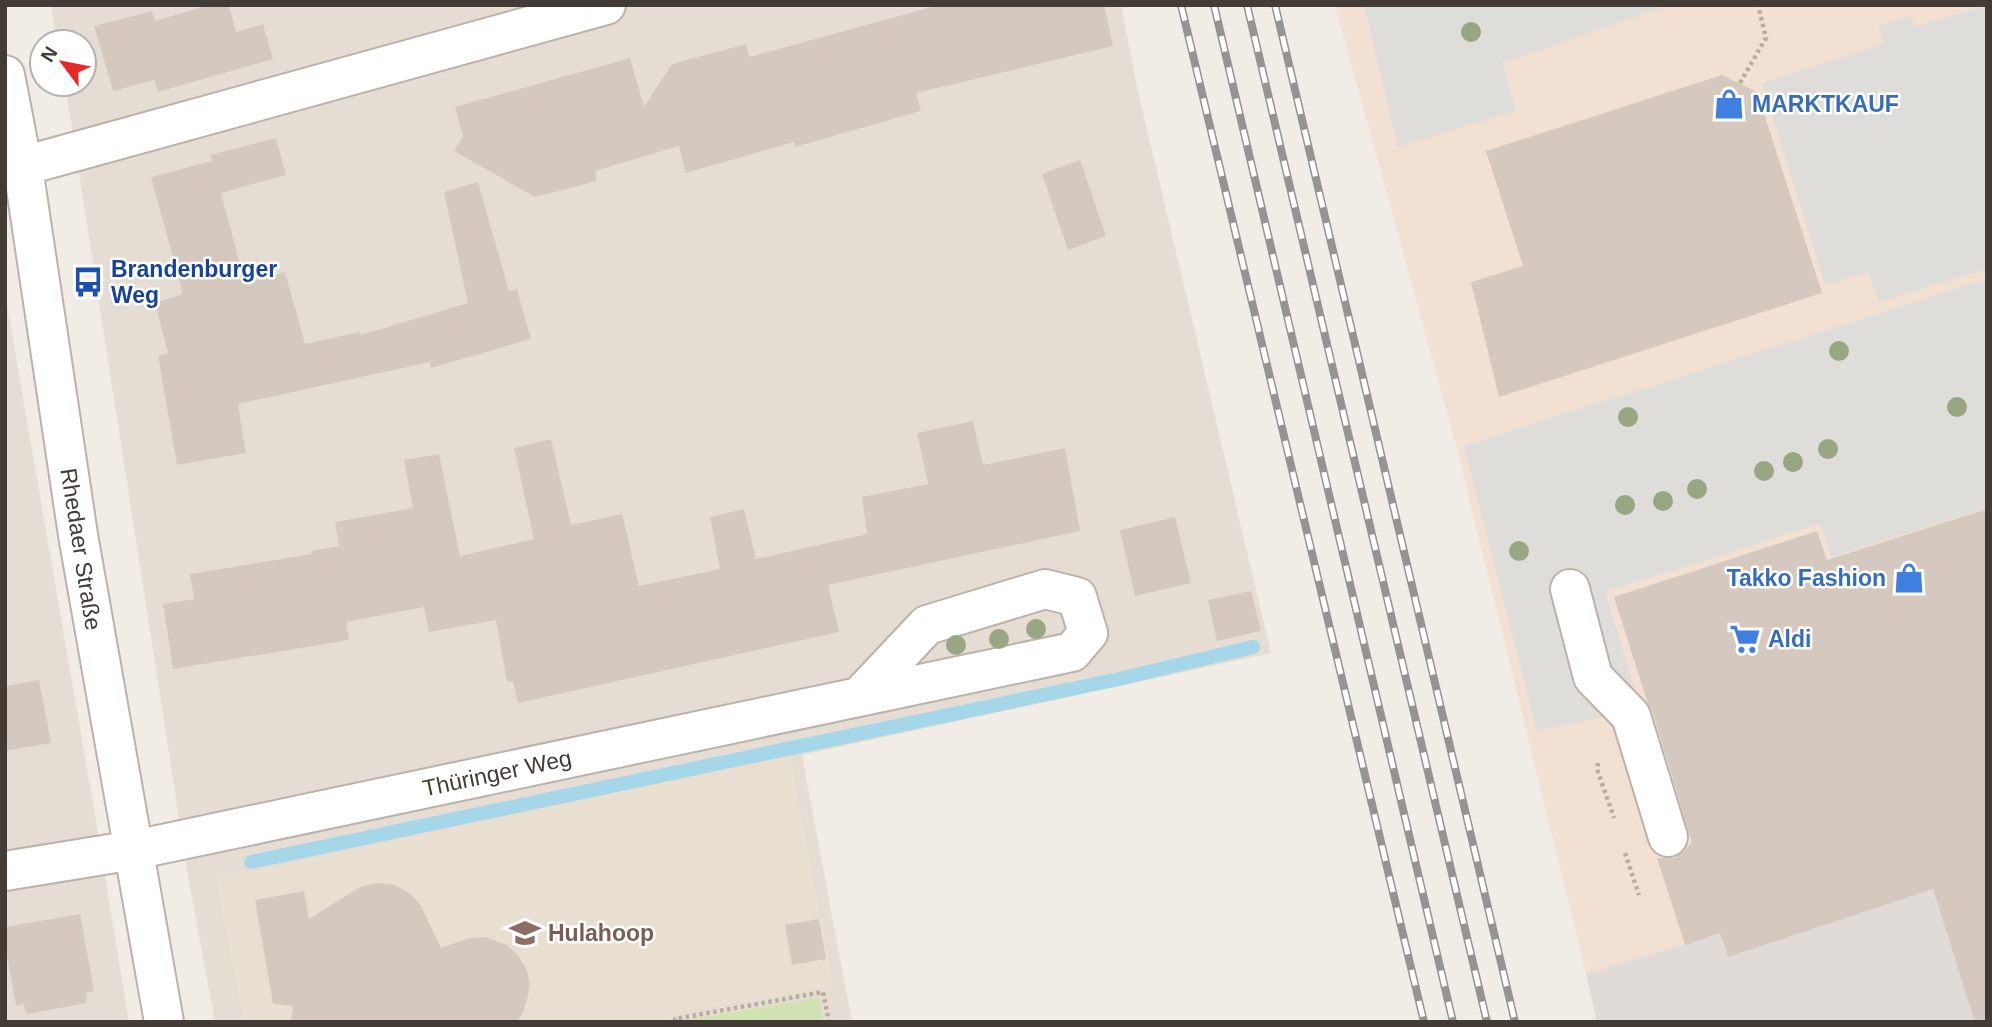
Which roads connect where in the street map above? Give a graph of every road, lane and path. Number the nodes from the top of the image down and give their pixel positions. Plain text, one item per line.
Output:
1 (606, 5) edge
2 (1758, 5) edge
3 (5, 75) edge
4 (1740, 83) dead end
5 (14, 170) edge
6 (1570, 589) dead end
7 (861, 695) junction
8 (1668, 837) dead end
9 (134, 850) junction
10 (5, 871) edge
11 (164, 1022) edge
12 (676, 1022) edge
13 (829, 1022) edge

1 - 5 street
2 - 4 path
3 - 5 street, Rhedaer Straße
5 - 9 street, Rhedaer Straße
6 - 8 street
7 - 7 street, Thüringer Weg
7 - 9 street, Thüringer Weg
9 - 10 street, Thüringer Weg
9 - 11 street, Rhedaer Straße
12 - 13 path

